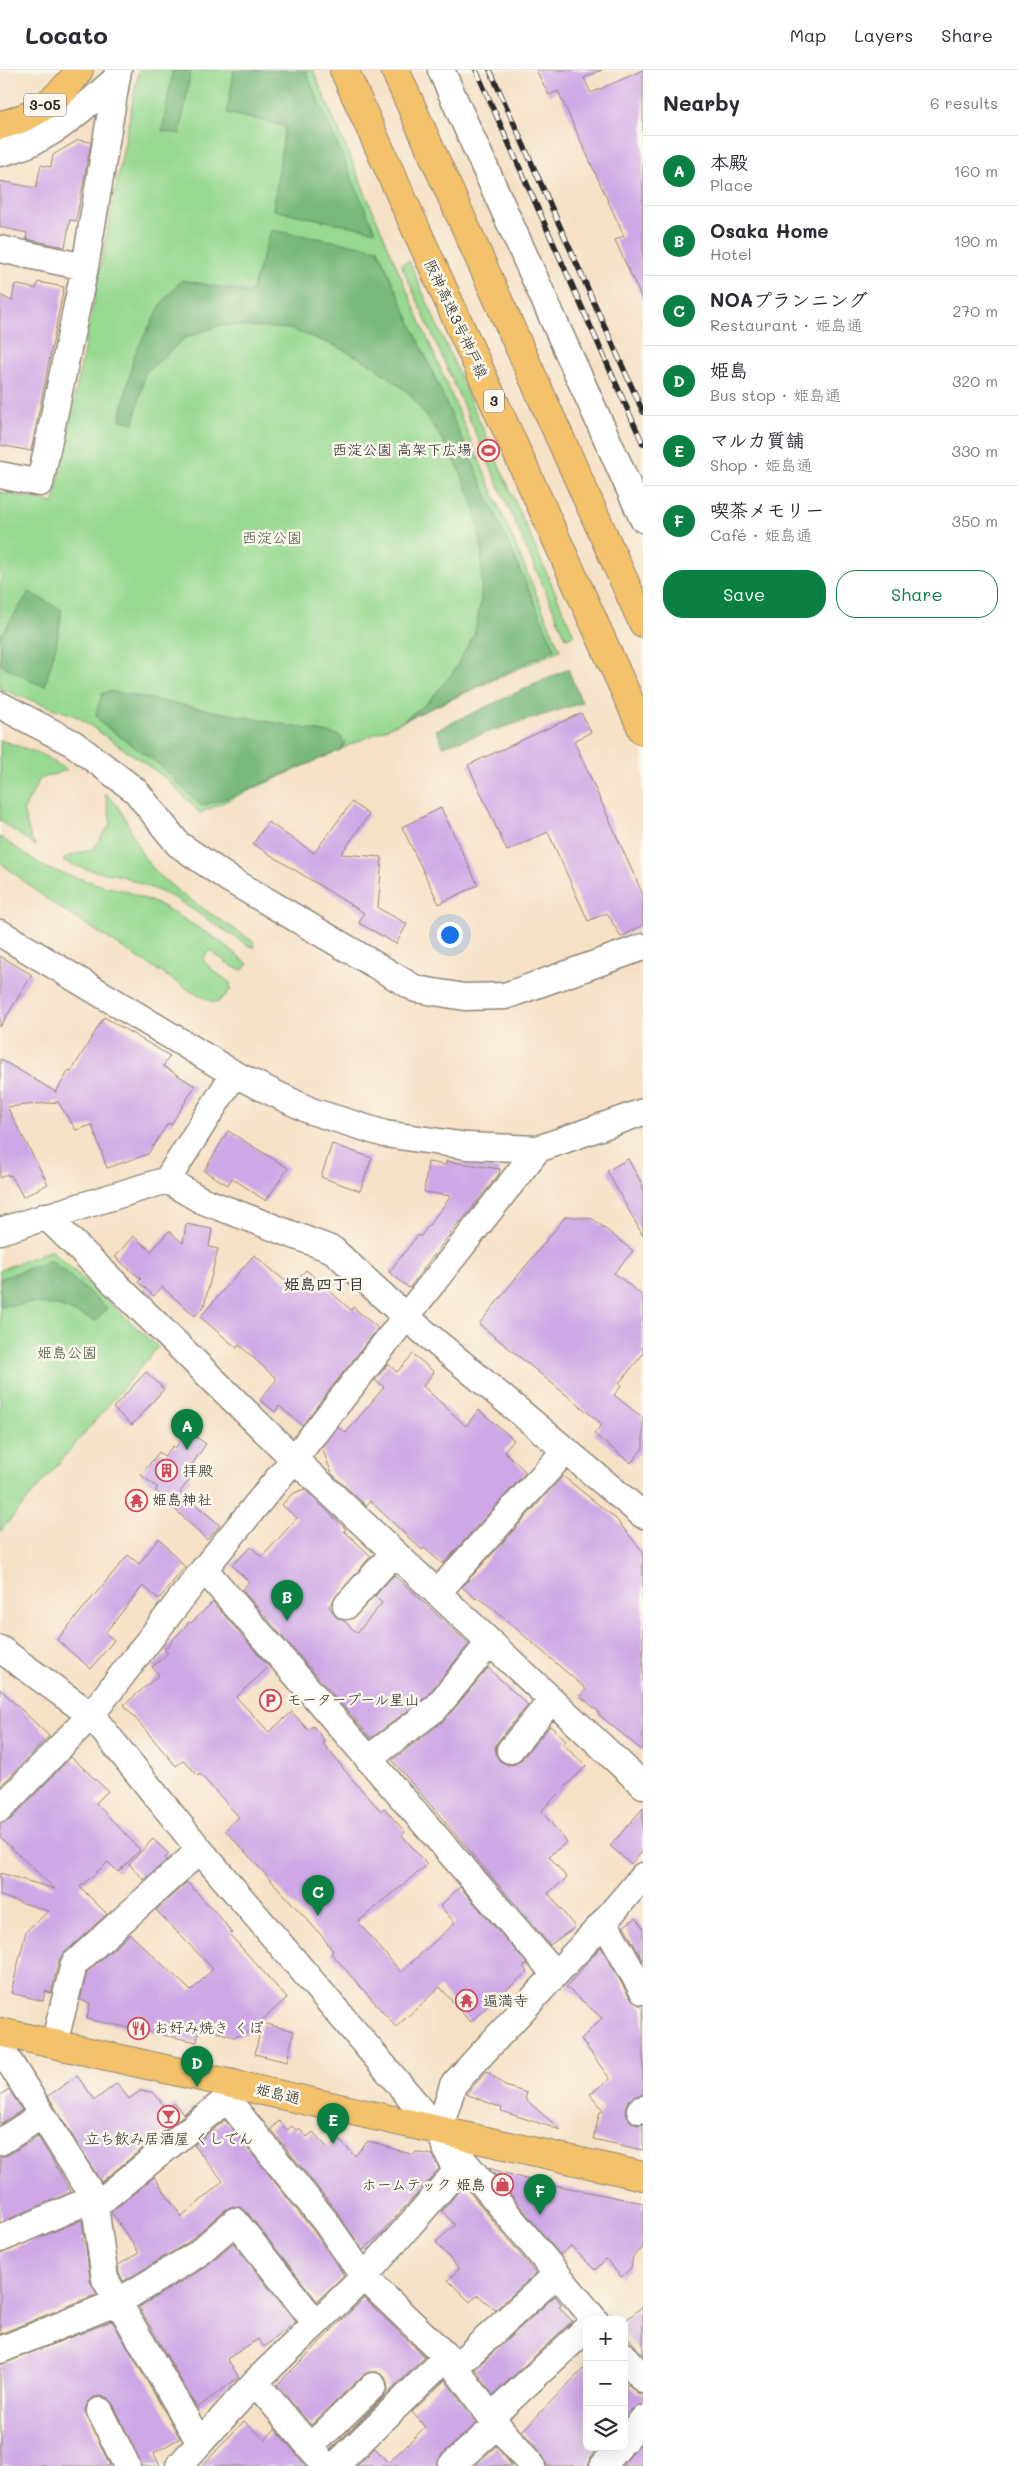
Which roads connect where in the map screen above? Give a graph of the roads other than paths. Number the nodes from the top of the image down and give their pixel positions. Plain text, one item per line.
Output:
1 (79, 70) edge
2 (344, 70) edge
3 (395, 70) edge
4 (441, 70) edge
5 (117, 74) edge
6 (0, 125) edge
7 (0, 153) edge
8 (0, 249) edge
9 (85, 267) junction
10 (0, 475) edge
11 (643, 519) edge
12 (643, 623) edge
13 (0, 705) edge
14 (643, 732) edge
15 (0, 933) edge
16 (643, 947) edge
17 (234, 1074) junction
18 (643, 1112) edge
19 (538, 1149) junction
20 (167, 1180) junction
21 (46, 1216) junction
22 (0, 1231) edge
23 (406, 1317) junction
24 (566, 1450) junction
25 (294, 1459) junction
26 (643, 1515) edge
27 (394, 1553) junction
28 (204, 1569) junction
29 (437, 1593) junction
30 (346, 1606) dead end
31 (490, 1642) junction
32 (0, 1649) edge
33 (552, 1700) junction
34 (91, 1715) junction
35 (510, 1750) dead end
36 (368, 1759) junction
37 (643, 1785) edge
38 (0, 1809) edge
39 (200, 1850) junction
40 (643, 1876) edge
41 (604, 1922) junction
42 (555, 1974) junction
43 (643, 1991) edge
44 (0, 2032) edge
45 (54, 2044) junction
46 (0, 2048) edge
47 (229, 2091) junction
48 (42, 2115) junction
49 (439, 2131) junction
50 (0, 2142) edge
51 (643, 2176) edge
52 (94, 2202) junction
53 (0, 2239) edge
54 (557, 2274) junction
55 (364, 2277) junction
56 (118, 2302) junction
57 (592, 2316) edge
58 (315, 2322) junction
59 (583, 2332) edge
60 (0, 2350) edge
61 (628, 2361) edge
62 (451, 2362) junction
63 (643, 2379) edge
64 (255, 2382) junction
65 (373, 2386) dead end
66 (100, 2411) dead end
67 (643, 2419) edge
68 (494, 2421) junction
69 (628, 2436) edge
70 (200, 2443) junction
71 (616, 2451) edge
72 (318, 2456) edge
73 (127, 2466) edge
74 (179, 2466) edge
75 (335, 2466) edge
76 (451, 2466) edge
77 (532, 2466) edge
78 (603, 2466) edge

1 - 6 main road, 3-05
2 - 14 main road, 阪神高速3号神戸線 / 3
3 - 12 main road
4 - 11 street
5 - 7 street
5 - 9 street
8 - 9 street
9 - 10 street
13 - 16 street
15 - 17 street
17 - 19 street
17 - 20 street
18 - 19 street
19 - 23 street
20 - 21 street
20 - 23 street
21 - 22 street
21 - 25 street
23 - 24 street
23 - 25 street
24 - 26 street
24 - 29 street
25 - 27 street
25 - 28 street
27 - 29 street
27 - 30 street
28 - 34 street
28 - 36 street
29 - 31 street
31 - 33 street
31 - 36 street
32 - 34 street
33 - 35 street
33 - 37 street
34 - 38 street
34 - 39 street
36 - 42 street
39 - 45 street
39 - 49 street
40 - 41 street
41 - 42 street
41 - 43 street
42 - 49 street
44 - 45 main road, 姫島通
45 - 47 main road, 姫島通
46 - 48 street
47 - 49 main road, 姫島通
47 - 52 street
47 - 55 street
48 - 50 street
48 - 52 street
49 - 51 main road, 姫島通
49 - 54 street
49 - 55 street
52 - 53 street
52 - 56 street
54 - 57 street
54 - 62 street
55 - 58 street
55 - 62 street
56 - 58 street
56 - 60 street
56 - 70 street
58 - 64 street
59 - 68 street
61 - 63 street
62 - 68 street
62 - 75 street
64 - 70 street
64 - 72 street
65 - 72 street
66 - 73 street
67 - 69 street
68 - 76 street
68 - 77 street
70 - 74 street
71 - 78 street

